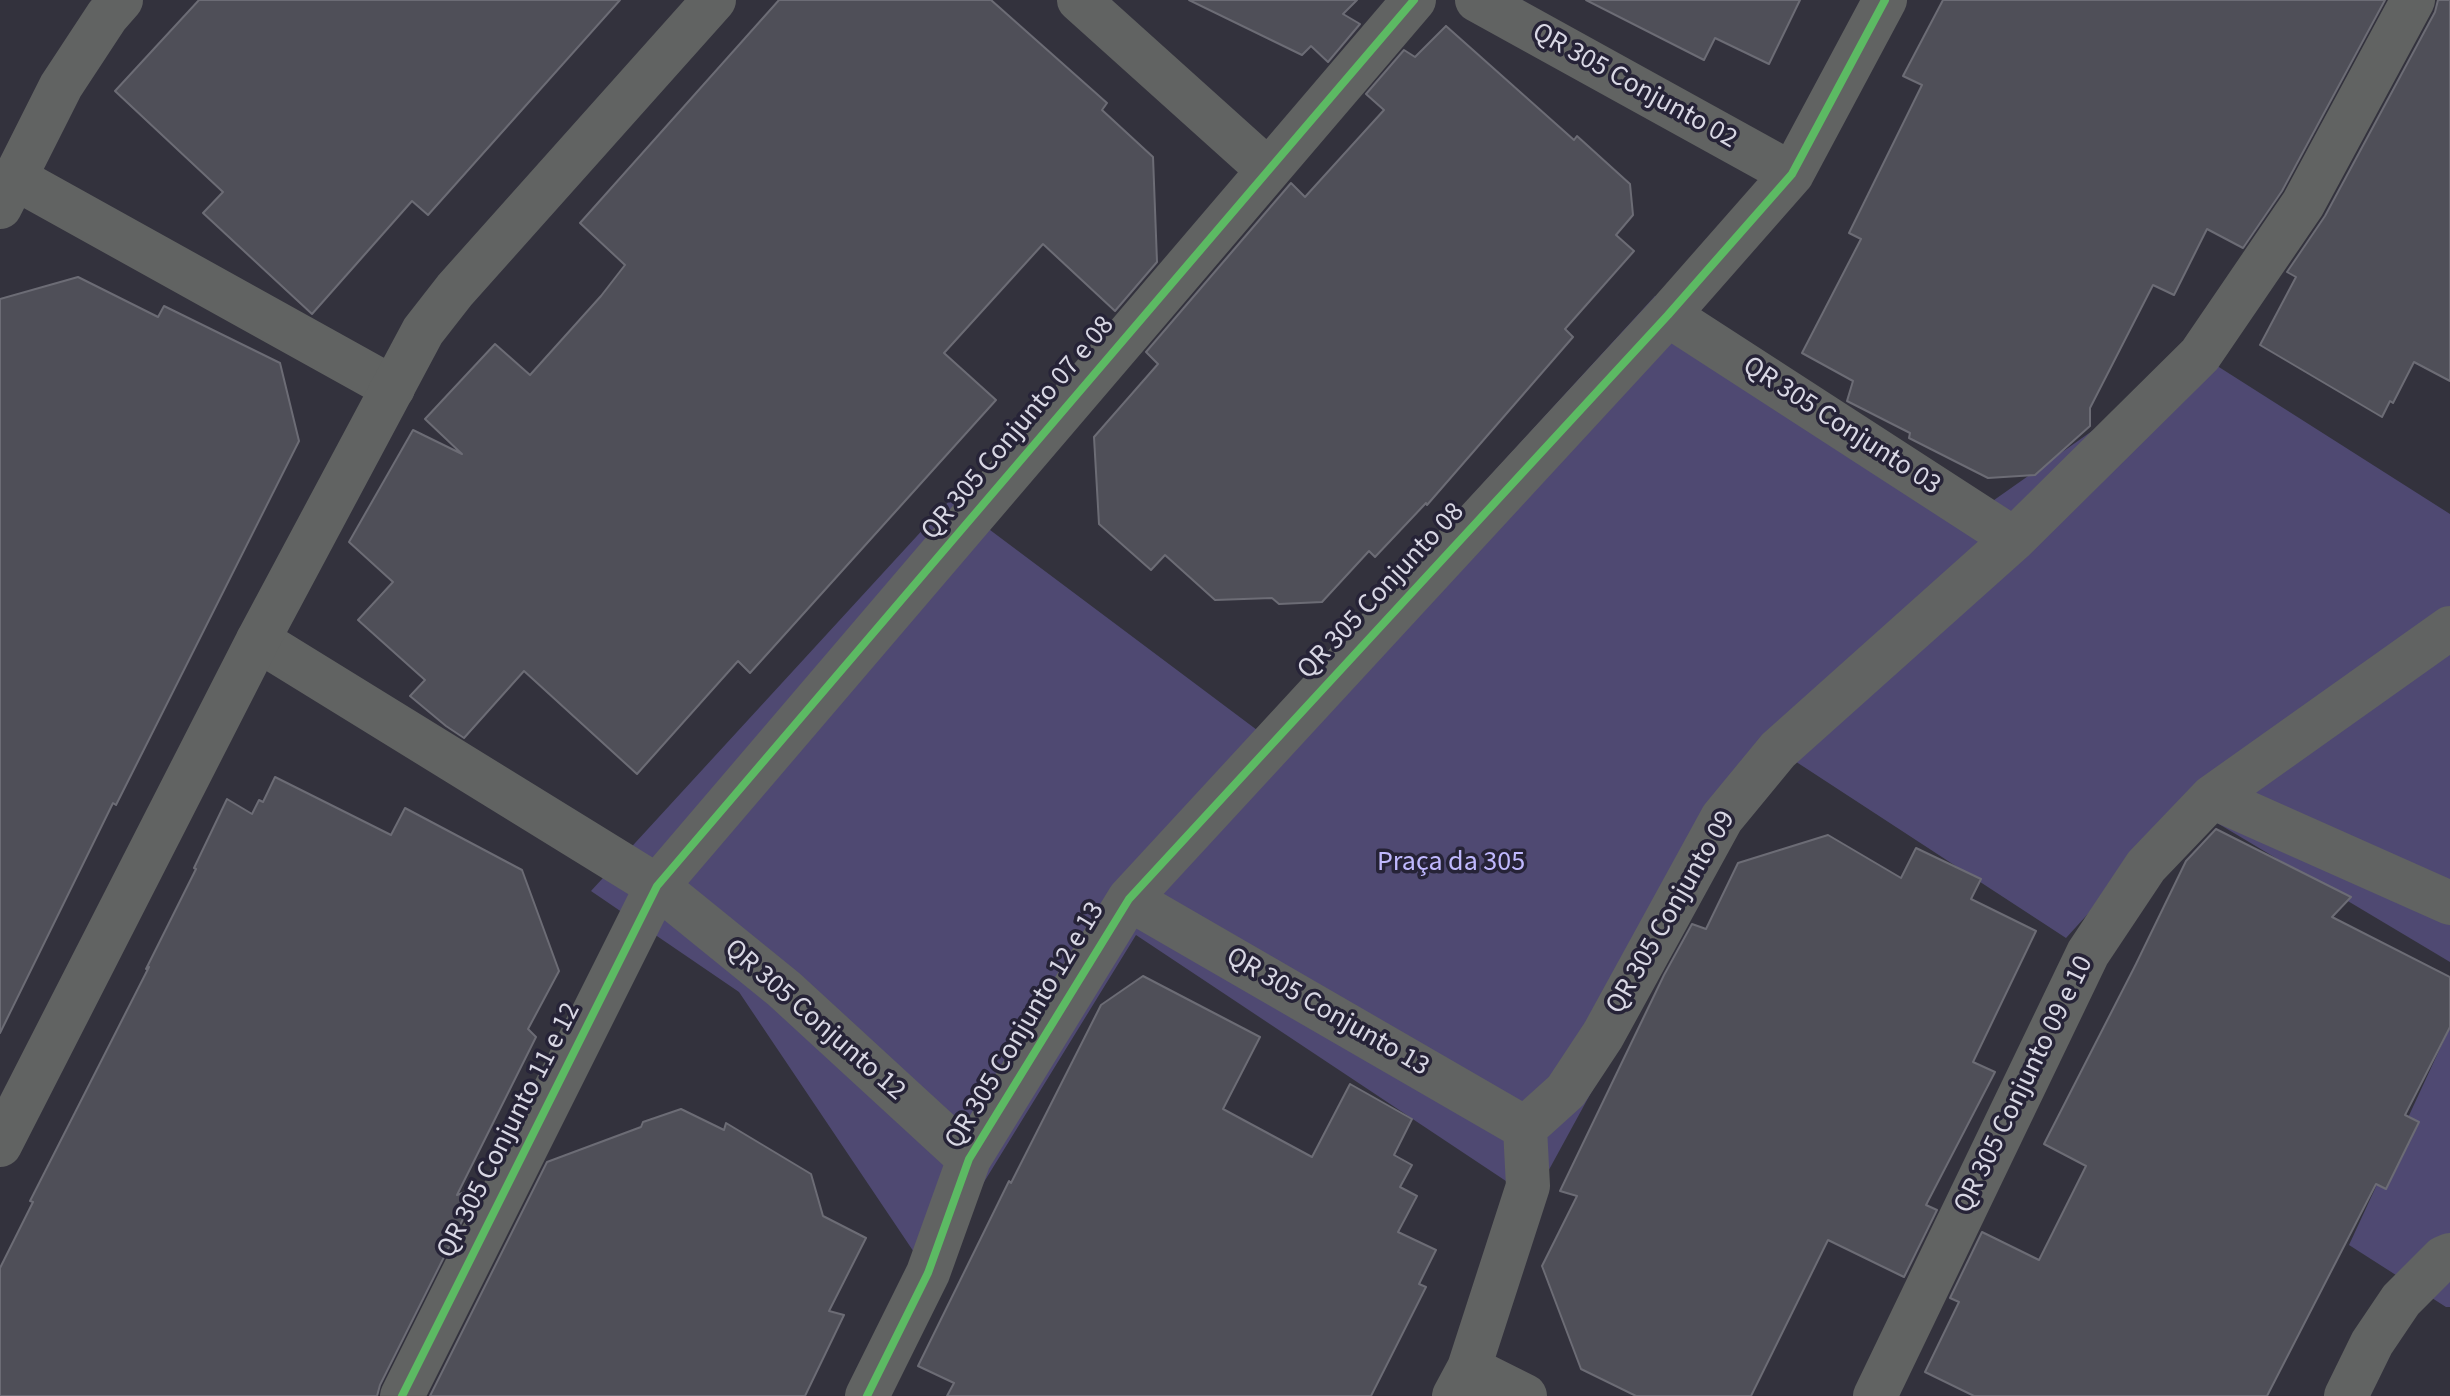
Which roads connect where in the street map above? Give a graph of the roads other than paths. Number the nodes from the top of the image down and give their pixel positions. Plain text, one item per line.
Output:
1 (121, 0) edge
2 (714, 0) edge
3 (1079, 0) edge
4 (1414, 0) edge
5 (1477, 0) edge
6 (1885, 0) edge
7 (2413, 0) edge
8 (1268, 170) junction
9 (1792, 174) junction
10 (7, 192) edge
11 (1668, 315) junction
12 (393, 388) junction
13 (2014, 539) junction
14 (2450, 628) edge
15 (258, 640) junction
16 (2212, 797) junction
17 (657, 886) junction
18 (1129, 899) junction
19 (2450, 903) edge
20 (1525, 1128) junction
21 (1, 1142) edge
22 (969, 1159) junction
23 (2450, 1255) edge
24 (1462, 1382) edge
25 (402, 1396) edge
26 (867, 1396) edge
27 (1525, 1396) edge
28 (1875, 1396) edge
29 (2346, 1396) edge

1 - 10 street
2 - 12 street
3 - 8 street
4 - 8 street, QR 305 Conjunto 07 e 08
5 - 9 street, QR 305 Conjunto 02
6 - 9 street, QR 305 Conjunto 08
7 - 13 street, QR 305 Conjunto 09
8 - 17 street, QR 305 Conjunto 07 e 08
9 - 11 street, QR 305 Conjunto 08
10 - 12 street
11 - 13 street, QR 305 Conjunto 03
11 - 18 street, QR 305 Conjunto 08
12 - 15 street
13 - 20 street, QR 305 Conjunto 09
14 - 16 street, QR 305 Conjunto 09 e 10
15 - 17 street, QR 305 Conjunto 12
15 - 21 street
16 - 19 street
16 - 28 street, QR 305 Conjunto 09 e 10
17 - 22 street, QR 305 Conjunto 12
17 - 25 street, QR 305 Conjunto 11 e 12
18 - 20 street, QR 305 Conjunto 13
18 - 22 street, QR 305 Conjunto 12 e 13
20 - 24 street
22 - 26 street, QR 305 Conjunto 12 e 13
23 - 29 street
24 - 27 street

